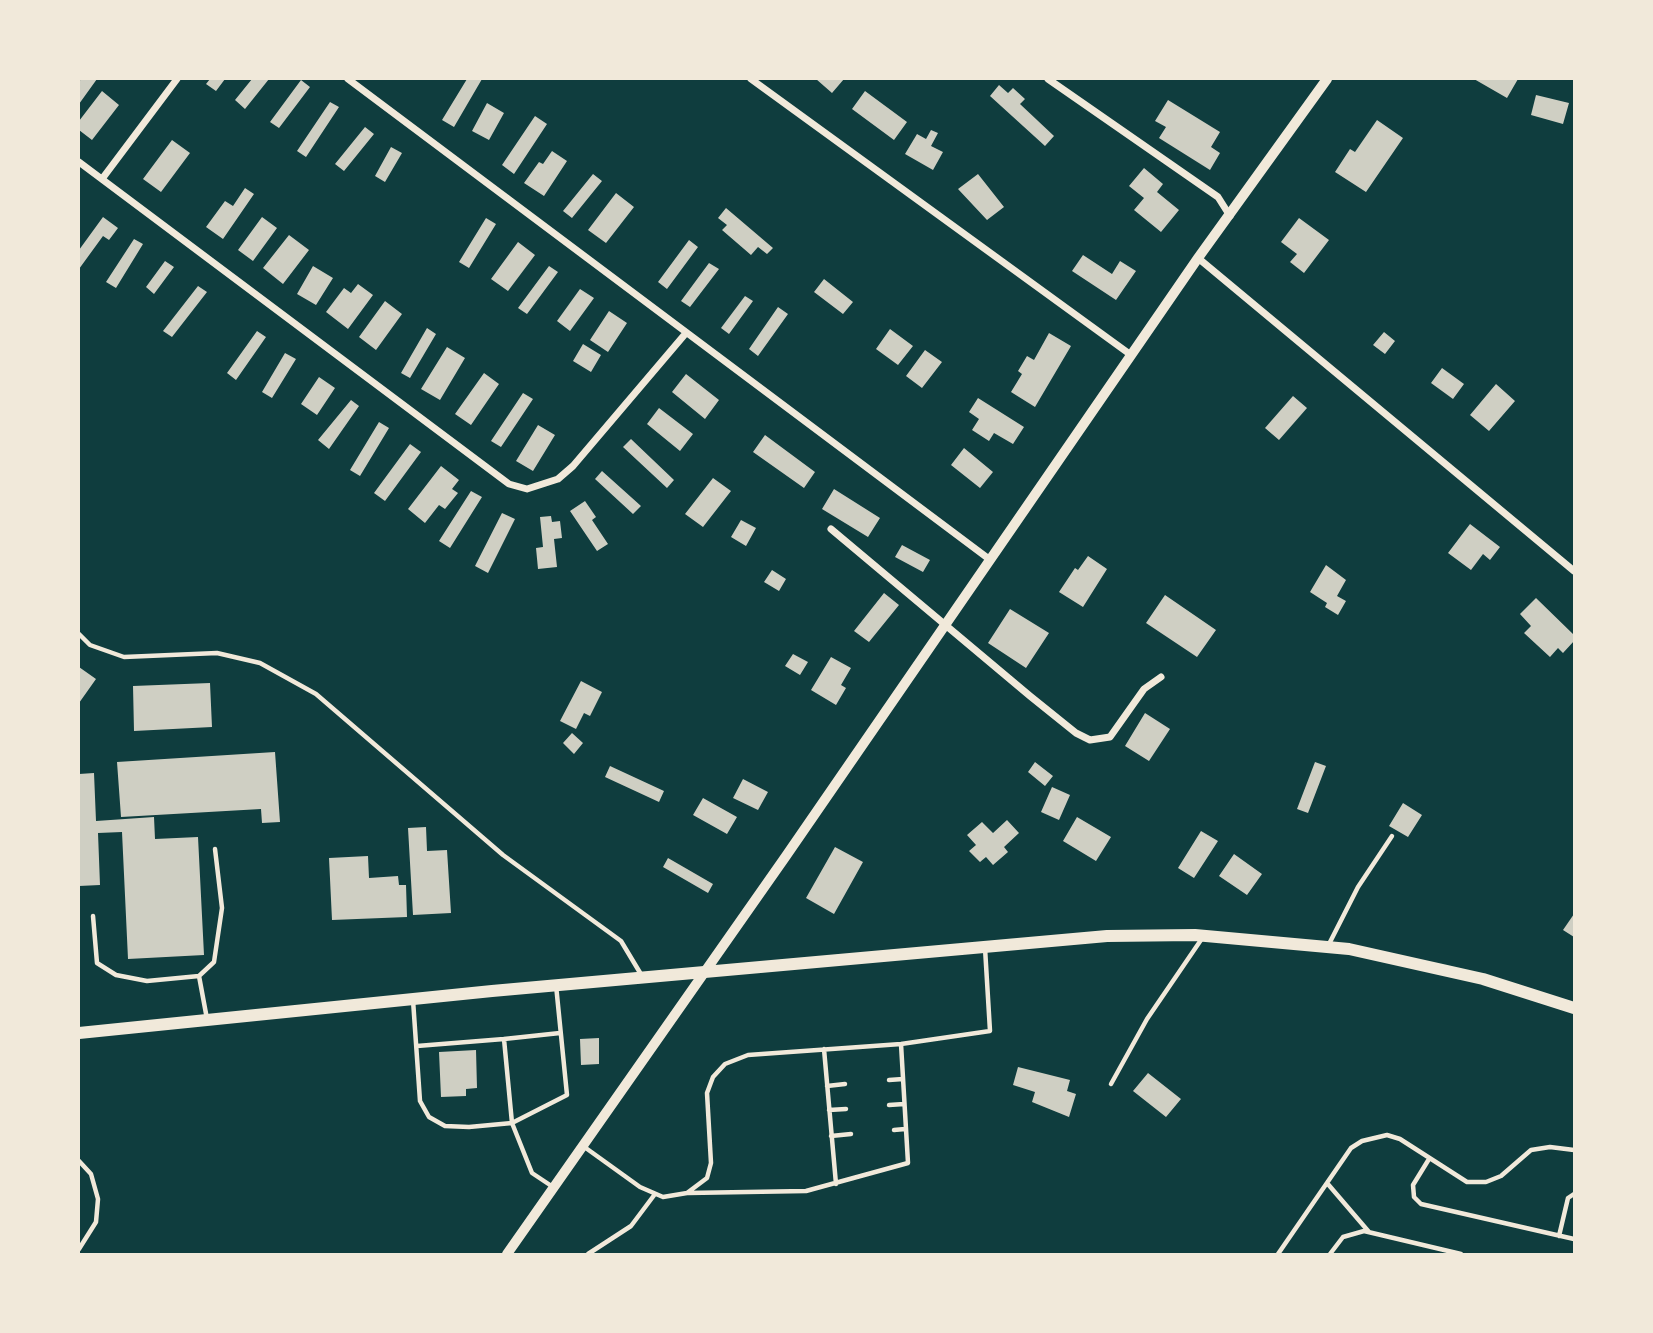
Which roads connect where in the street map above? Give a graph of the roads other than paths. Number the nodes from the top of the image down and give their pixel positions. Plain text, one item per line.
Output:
1 (177, 79) edge
2 (348, 79) edge
3 (751, 79) edge
4 (1048, 79) edge
5 (1327, 79) edge
6 (79, 162) edge
7 (102, 179) junction
8 (1230, 216) junction
9 (1198, 258) junction
10 (685, 333) junction
11 (1131, 355) junction
12 (831, 528) dead end
13 (989, 559) junction
14 (1574, 571) edge
15 (945, 625) junction
16 (79, 634) edge
17 (1161, 677) dead end
18 (1392, 836) dead end
19 (215, 849) dead end
20 (93, 916) dead end
21 (1204, 936) junction
22 (1327, 946) junction
23 (985, 947) junction
24 (703, 971) junction
25 (199, 976) junction
26 (643, 977) junction
27 (556, 985) junction
28 (413, 999) junction
29 (1574, 1008) edge
30 (207, 1020) junction
31 (79, 1033) edge
32 (560, 1033) junction
33 (505, 1039) junction
34 (901, 1044) junction
35 (416, 1046) junction
36 (824, 1049) junction
37 (903, 1079) junction
38 (889, 1080) dead end
39 (845, 1084) dead end
40 (1111, 1084) dead end
41 (827, 1086) junction
42 (904, 1104) junction
43 (889, 1105) dead end
44 (846, 1109) dead end
45 (829, 1110) junction
46 (512, 1123) junction
47 (905, 1129) junction
48 (894, 1130) dead end
49 (851, 1134) dead end
50 (831, 1136) junction
51 (582, 1145) junction
52 (1574, 1150) edge
53 (1429, 1159) junction
54 (79, 1161) edge
55 (1327, 1183) junction
56 (836, 1184) junction
57 (553, 1187) junction
58 (687, 1193) junction
59 (655, 1194) junction
60 (1574, 1194) edge
61 (1369, 1232) junction
62 (1559, 1236) junction
63 (1574, 1239) edge
64 (79, 1249) edge
65 (507, 1254) edge
66 (588, 1254) edge
67 (1278, 1254) edge
68 (1330, 1254) edge
69 (1461, 1254) edge

1 - 7 street
2 - 10 street
3 - 11 street
4 - 8 street
5 - 8 street
6 - 7 street
7 - 10 street
8 - 9 street
9 - 11 street
9 - 14 street
10 - 13 street
11 - 13 street
12 - 15 street
13 - 15 street
15 - 17 street
15 - 24 street
16 - 26 lane
18 - 22 lane
19 - 25 lane
20 - 25 lane
21 - 22 main road
21 - 23 main road
21 - 40 lane
22 - 29 main road
23 - 24 main road
23 - 34 lane
24 - 26 main road
24 - 51 street
25 - 30 lane
26 - 27 main road
27 - 28 main road
27 - 32 lane
28 - 30 main road
28 - 35 lane
30 - 31 main road
32 - 33 lane
32 - 46 lane
33 - 35 lane
33 - 46 lane
34 - 36 lane
34 - 37 lane
35 - 46 lane
36 - 41 lane
36 - 58 lane
37 - 38 lane
37 - 42 lane
39 - 41 lane
41 - 45 lane
42 - 43 lane
42 - 47 lane
44 - 45 lane
45 - 50 lane
46 - 57 lane
47 - 48 lane
47 - 56 lane
49 - 50 lane
50 - 56 lane
51 - 57 street
51 - 59 lane
52 - 53 lane
53 - 55 lane
53 - 62 lane
54 - 64 lane
55 - 61 lane
55 - 67 lane
56 - 58 lane
57 - 65 street
58 - 59 lane
59 - 66 lane
60 - 62 lane
61 - 68 lane
61 - 69 lane
62 - 63 lane

